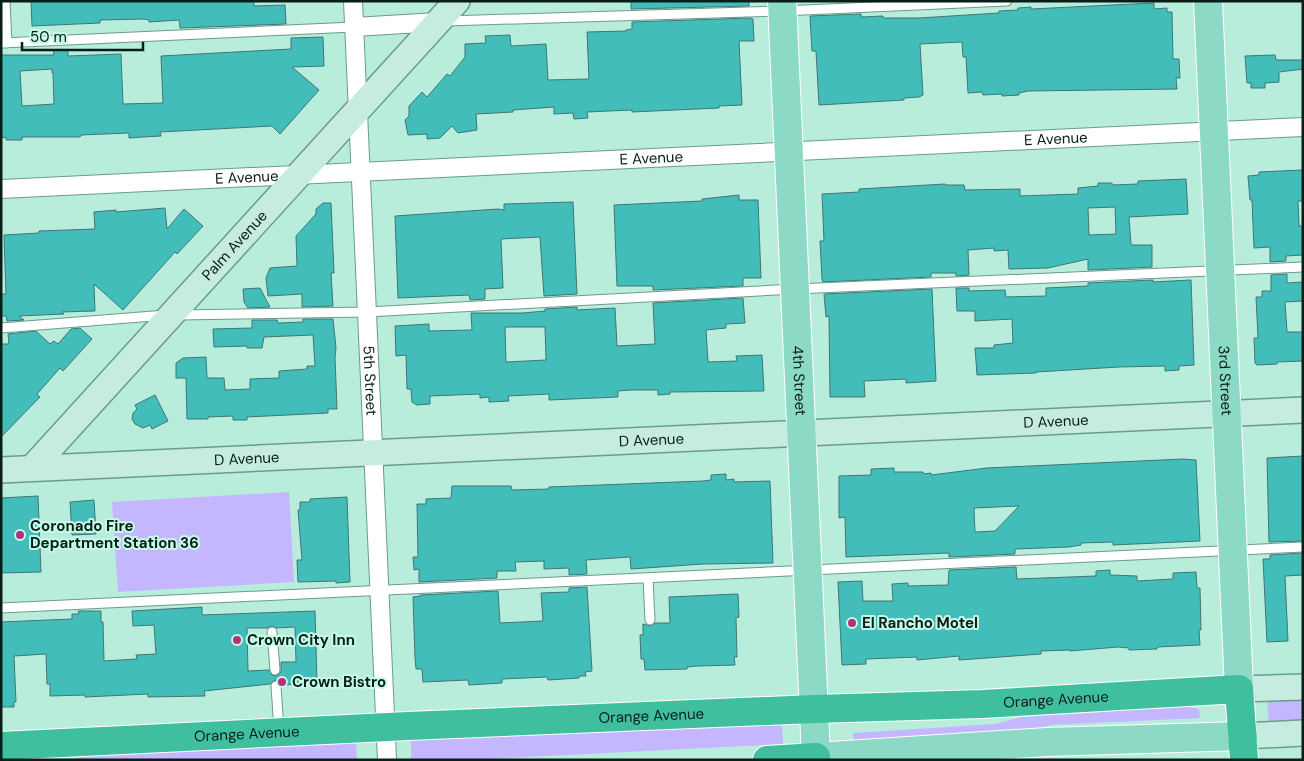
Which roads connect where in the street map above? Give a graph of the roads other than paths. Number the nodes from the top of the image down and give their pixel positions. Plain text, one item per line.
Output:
1 (5, 1) edge
2 (353, 1) edge
3 (457, 1) edge
4 (1007, 1) edge
5 (1208, 1) edge
6 (782, 6) edge
7 (438, 22) junction
8 (354, 27) junction
9 (4, 43) edge
10 (358, 110) junction
11 (1303, 127) edge
12 (1214, 131) junction
13 (788, 152) junction
14 (360, 172) junction
15 (299, 175) junction
16 (1, 189) edge
17 (1303, 268) edge
18 (1221, 272) junction
19 (795, 289) junction
20 (367, 312) junction
21 (171, 315) junction
22 (1, 328) edge
23 (1303, 410) edge
24 (1227, 414) junction
25 (801, 433) junction
26 (373, 453) junction
27 (32, 468) junction
28 (1, 470) edge
29 (1303, 547) edge
30 (1233, 550) junction
31 (808, 570) junction
32 (648, 578) junction
33 (380, 590) junction
34 (1, 608) edge
35 (650, 620) dead end
36 (272, 632) dead end
37 (275, 670) dead end
38 (276, 686) dead end
39 (1303, 687) edge
40 (1240, 689) junction
41 (814, 709) junction
42 (386, 727) junction
43 (280, 732) junction
44 (1303, 733) edge
45 (1, 746) edge
46 (1243, 748) edge
47 (816, 758) edge
48 (387, 760) edge
49 (767, 760) edge

1 - 9 lane
2 - 8 street, 5th Street
3 - 7 street, Palm Avenue
4 - 6 lane
5 - 12 main road, 3rd Street
6 - 7 lane
6 - 13 main road, 4th Street
7 - 8 street
7 - 10 street, Palm Avenue
8 - 9 lane
8 - 10 street, 5th Street
10 - 14 street, 5th Street
10 - 15 street, Palm Avenue
11 - 12 street, E Avenue
12 - 13 street, E Avenue
12 - 18 main road, 3rd Street
13 - 14 street, E Avenue
13 - 19 main road, 4th Street
14 - 15 street, E Avenue
14 - 20 street, 5th Street
15 - 16 street, E Avenue
15 - 21 street, Palm Avenue
17 - 18 lane
18 - 19 lane
18 - 24 main road, 3rd Street
19 - 20 lane
19 - 25 main road, 4th Street
20 - 21 lane
20 - 26 street, 5th Street
21 - 22 lane
21 - 27 street, Palm Avenue
23 - 24 street, D Avenue
24 - 25 street, D Avenue
24 - 30 main road, 3rd Street
25 - 26 street, D Avenue
25 - 31 main road, 4th Street
26 - 27 street, D Avenue
26 - 33 street, 5th Street
27 - 28 street, D Avenue
29 - 30 lane
30 - 31 lane
30 - 40 main road, 3rd Street
31 - 32 lane
31 - 41 main road, 4th Street
32 - 33 lane
32 - 35 lane
33 - 34 lane
33 - 42 street, 5th Street
36 - 37 lane
38 - 43 lane
39 - 40 street, Orange Avenue
40 - 41 highway, Orange Avenue
40 - 46 highway, 3rd Street
41 - 42 highway, Orange Avenue
41 - 47 main road, 4th Street
42 - 43 highway, Orange Avenue
42 - 48 street, 5th Street
43 - 45 highway, Orange Avenue
44 - 46 street
46 - 47 main road
47 - 49 highway

